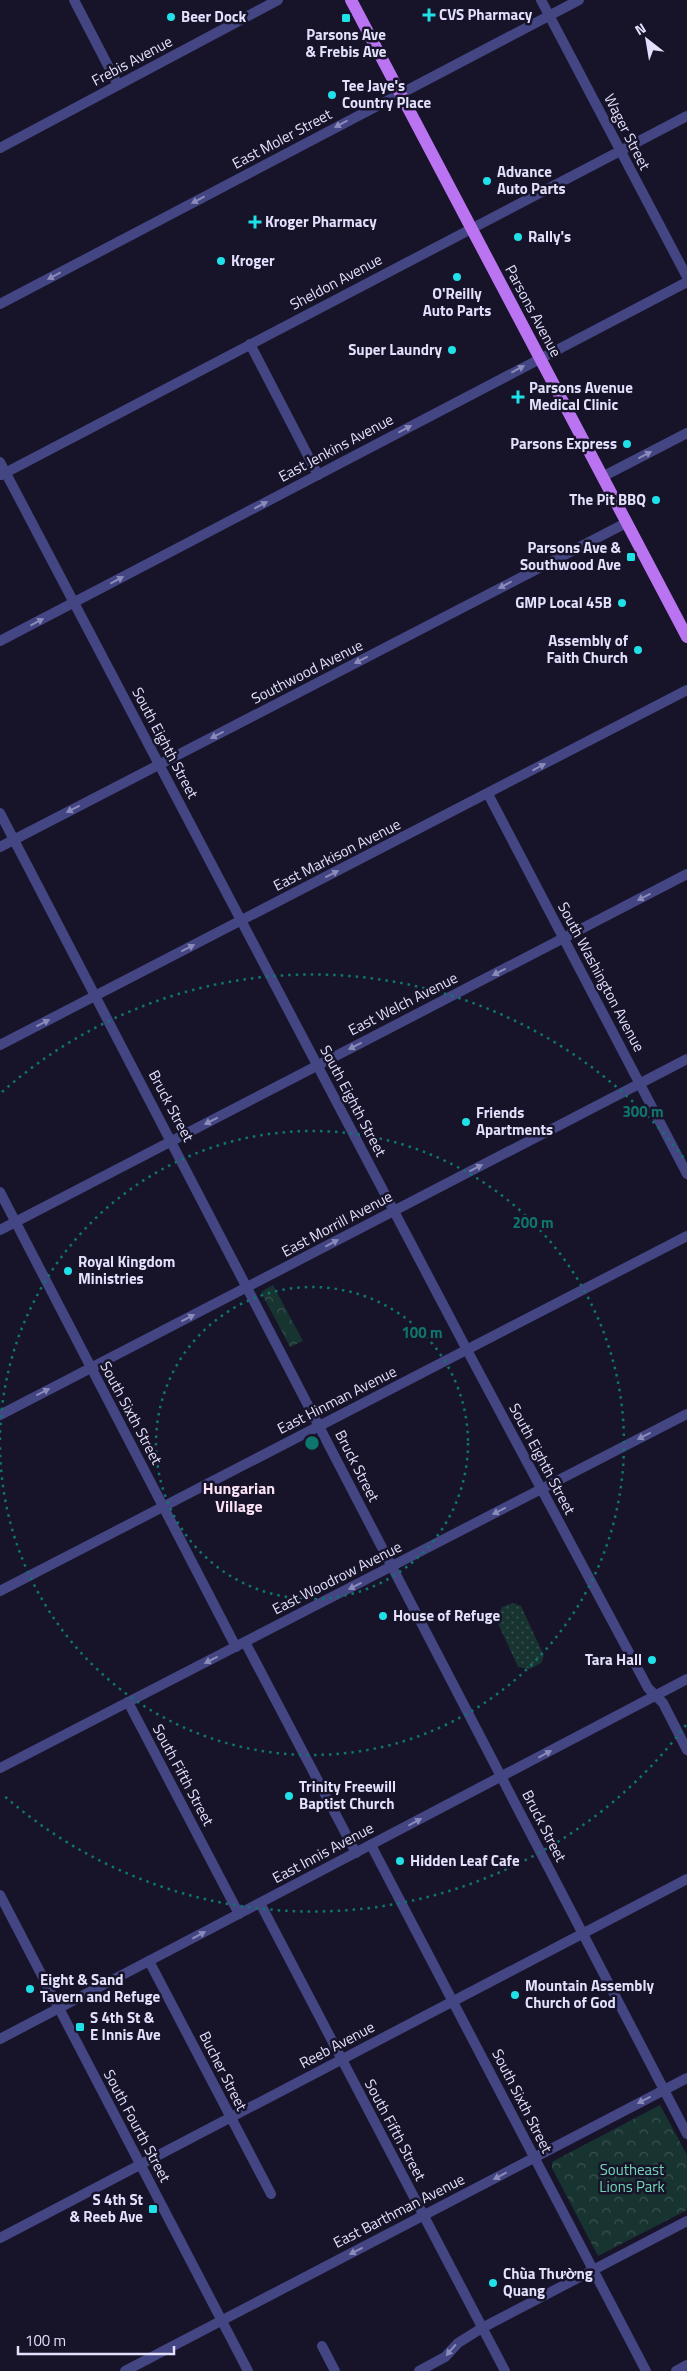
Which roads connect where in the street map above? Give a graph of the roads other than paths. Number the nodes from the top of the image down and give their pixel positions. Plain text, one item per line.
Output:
1 (74, 0) edge
2 (278, 0) edge
3 (351, 0) edge
4 (541, 0) edge
5 (579, 0) edge
6 (550, 15) junction
7 (118, 85) junction
8 (400, 93) junction
9 (687, 116) edge
10 (0, 148) edge
11 (620, 151) junction
12 (471, 227) junction
13 (687, 277) edge
14 (687, 282) edge
15 (0, 304) edge
16 (250, 344) junction
17 (539, 358) junction
18 (687, 433) edge
19 (0, 462) edge
20 (3, 474) edge
21 (318, 475) junction
22 (602, 477) junction
23 (626, 523) junction
24 (74, 603) junction
25 (686, 634) edge
26 (0, 641) edge
27 (687, 690) edge
28 (160, 764) junction
29 (492, 792) junction
30 (0, 813) edge
31 (14, 840) junction
32 (0, 847) edge
33 (687, 874) edge
34 (241, 921) junction
35 (563, 939) junction
36 (96, 996) junction
37 (0, 1045) edge
38 (687, 1059) edge
39 (318, 1066) junction
40 (640, 1083) junction
41 (172, 1141) junction
42 (687, 1174) edge
43 (0, 1192) edge
44 (394, 1210) junction
45 (15, 1222) junction
46 (0, 1230) edge
47 (687, 1236) edge
48 (247, 1287) junction
49 (467, 1350) junction
50 (91, 1368) junction
51 (687, 1414) edge
52 (0, 1415) edge
53 (319, 1426) junction
54 (542, 1489) junction
55 (164, 1506) junction
56 (392, 1567) junction
57 (0, 1591) edge
58 (240, 1644) junction
59 (687, 1679) edge
60 (655, 1696) junction
61 (128, 1702) junction
62 (687, 1750) edge
63 (0, 1768) edge
64 (502, 1776) junction
65 (372, 1845) junction
66 (356, 1853) junction
67 (687, 1879) edge
68 (0, 1895) edge
69 (260, 1903) junction
70 (239, 1914) junction
71 (582, 1934) junction
72 (152, 1959) junction
73 (454, 2001) junction
74 (58, 2009) junction
75 (0, 2039) edge
76 (342, 2060) junction
77 (687, 2078) edge
78 (664, 2090) junction
79 (231, 2118) junction
80 (687, 2134) edge
81 (535, 2158) junction
82 (140, 2165) junction
83 (271, 2194) dead end
84 (423, 2216) junction
85 (687, 2221) edge
86 (0, 2238) edge
87 (594, 2270) junction
88 (222, 2320) junction
89 (482, 2328) junction
90 (322, 2346) dead end
91 (687, 2365) edge
92 (125, 2371) edge
93 (248, 2371) edge
94 (335, 2371) edge
95 (419, 2371) edge
96 (505, 2371) edge
97 (646, 2371) edge
98 (676, 2371) edge

1 - 7 street
2 - 7 street, Frebis Avenue
3 - 8 main road, Parsons Avenue
4 - 6 street, Wager Street
5 - 6 street, East Moler Street
6 - 8 street, East Moler Street
6 - 11 street, Wager Street
7 - 10 street, Frebis Avenue
8 - 12 main road, Parsons Avenue
8 -> 15 street, East Moler Street
9 - 11 street, Sheldon Avenue
11 - 12 street, Sheldon Avenue
11 - 13 street, Wager Street
12 - 16 street, Sheldon Avenue
12 - 17 main road, Parsons Avenue
14 - 17 street, East Jenkins Avenue
16 - 20 street, Sheldon Avenue
16 - 21 street
21 -> 17 street, East Jenkins Avenue
17 - 22 main road, Parsons Avenue
22 -> 18 street
19 - 20 street, South Eighth Street
20 - 24 street, South Eighth Street
24 -> 21 street, East Jenkins Avenue
22 - 23 main road, Parsons Avenue
23 - 25 main road, Parsons Avenue
23 -> 28 street, Southwood Avenue
26 -> 24 street, East Jenkins Avenue
24 - 28 street, South Eighth Street
29 -> 27 street, East Markison Avenue
28 -> 31 street, Southwood Avenue
28 - 34 street, South Eighth Street
34 -> 29 street, East Markison Avenue
29 - 35 street, South Washington Avenue
30 - 31 street, Bruck Street
31 - 32 street, Southwood Avenue
31 - 36 street, Bruck Street
33 -> 35 street, East Welch Avenue
36 -> 34 street, East Markison Avenue
34 - 39 street, South Eighth Street
35 -> 39 street, East Welch Avenue
35 - 40 street, South Washington Avenue
37 -> 36 street, East Markison Avenue
36 - 41 street, Bruck Street
38 - 40 street, East Morrill Avenue
39 -> 41 street, East Welch Avenue
39 - 44 street, South Eighth Street
40 - 42 street, South Washington Avenue
44 -> 40 street, East Morrill Avenue
41 - 45 street, East Welch Avenue
41 - 48 street, Bruck Street
43 - 45 street, South Sixth Street
48 -> 44 street, East Morrill Avenue
44 - 49 street, South Eighth Street
45 - 46 street, East Welch Avenue
45 - 50 street, South Sixth Street
47 - 49 street, East Hinman Avenue
50 -> 48 street, East Morrill Avenue
48 - 53 street, Bruck Street
49 - 53 street, East Hinman Avenue
49 - 54 street, South Eighth Street
52 -> 50 street, East Morrill Avenue
50 - 55 street, South Sixth Street
51 -> 54 street, East Woodrow Avenue
53 - 55 street, East Hinman Avenue
53 - 56 street, Bruck Street
54 -> 56 street, East Woodrow Avenue
54 - 60 street, South Eighth Street
55 - 57 street, East Hinman Avenue
55 - 58 street, South Sixth Street
56 -> 58 street, East Woodrow Avenue
56 - 64 street, Bruck Street
58 -> 61 street, East Woodrow Avenue
58 - 66 street, South Sixth Street
59 - 60 street, East Innis Avenue
60 - 62 street, South Eighth Street
64 -> 60 street, East Innis Avenue
61 - 63 street, East Woodrow Avenue
61 - 70 street, South Fifth Street
65 -> 64 street, East Innis Avenue
64 - 71 street, Bruck Street
65 - 66 street, East Innis Avenue
65 - 73 street, South Sixth Street
66 - 69 street, East Innis Avenue
67 - 71 street, Reeb Avenue
68 - 74 street, South Fourth Street
69 - 70 street, East Innis Avenue
69 - 76 street, South Fifth Street
72 -> 70 street, East Innis Avenue
71 - 73 street, Reeb Avenue
71 - 78 street, Bruck Street
72 - 74 street, East Innis Avenue
72 - 79 street, Bucher Street
73 - 76 street, Reeb Avenue
73 - 81 street, South Sixth Street
74 - 75 street, East Innis Avenue
74 - 82 street, South Fourth Street
76 - 79 street, Reeb Avenue
76 - 84 street, South Fifth Street
77 - 78 street, East Barthman Avenue
78 - 80 street, Bruck Street
78 -> 81 street, East Barthman Avenue
79 - 82 street, Reeb Avenue
79 - 83 street, Bucher Street
81 -> 84 street, East Barthman Avenue
81 - 87 street, South Sixth Street
82 - 86 street, Reeb Avenue
82 - 88 street, South Fourth Street
84 -> 88 street, East Barthman Avenue
84 - 89 street, South Fifth Street
85 - 87 street
87 - 89 street
87 - 97 street, South Sixth Street
88 - 92 street, East Barthman Avenue
88 - 93 street, South Fourth Street
89 -> 95 street
89 - 96 street, South Fifth Street
90 - 94 street
91 - 98 street

